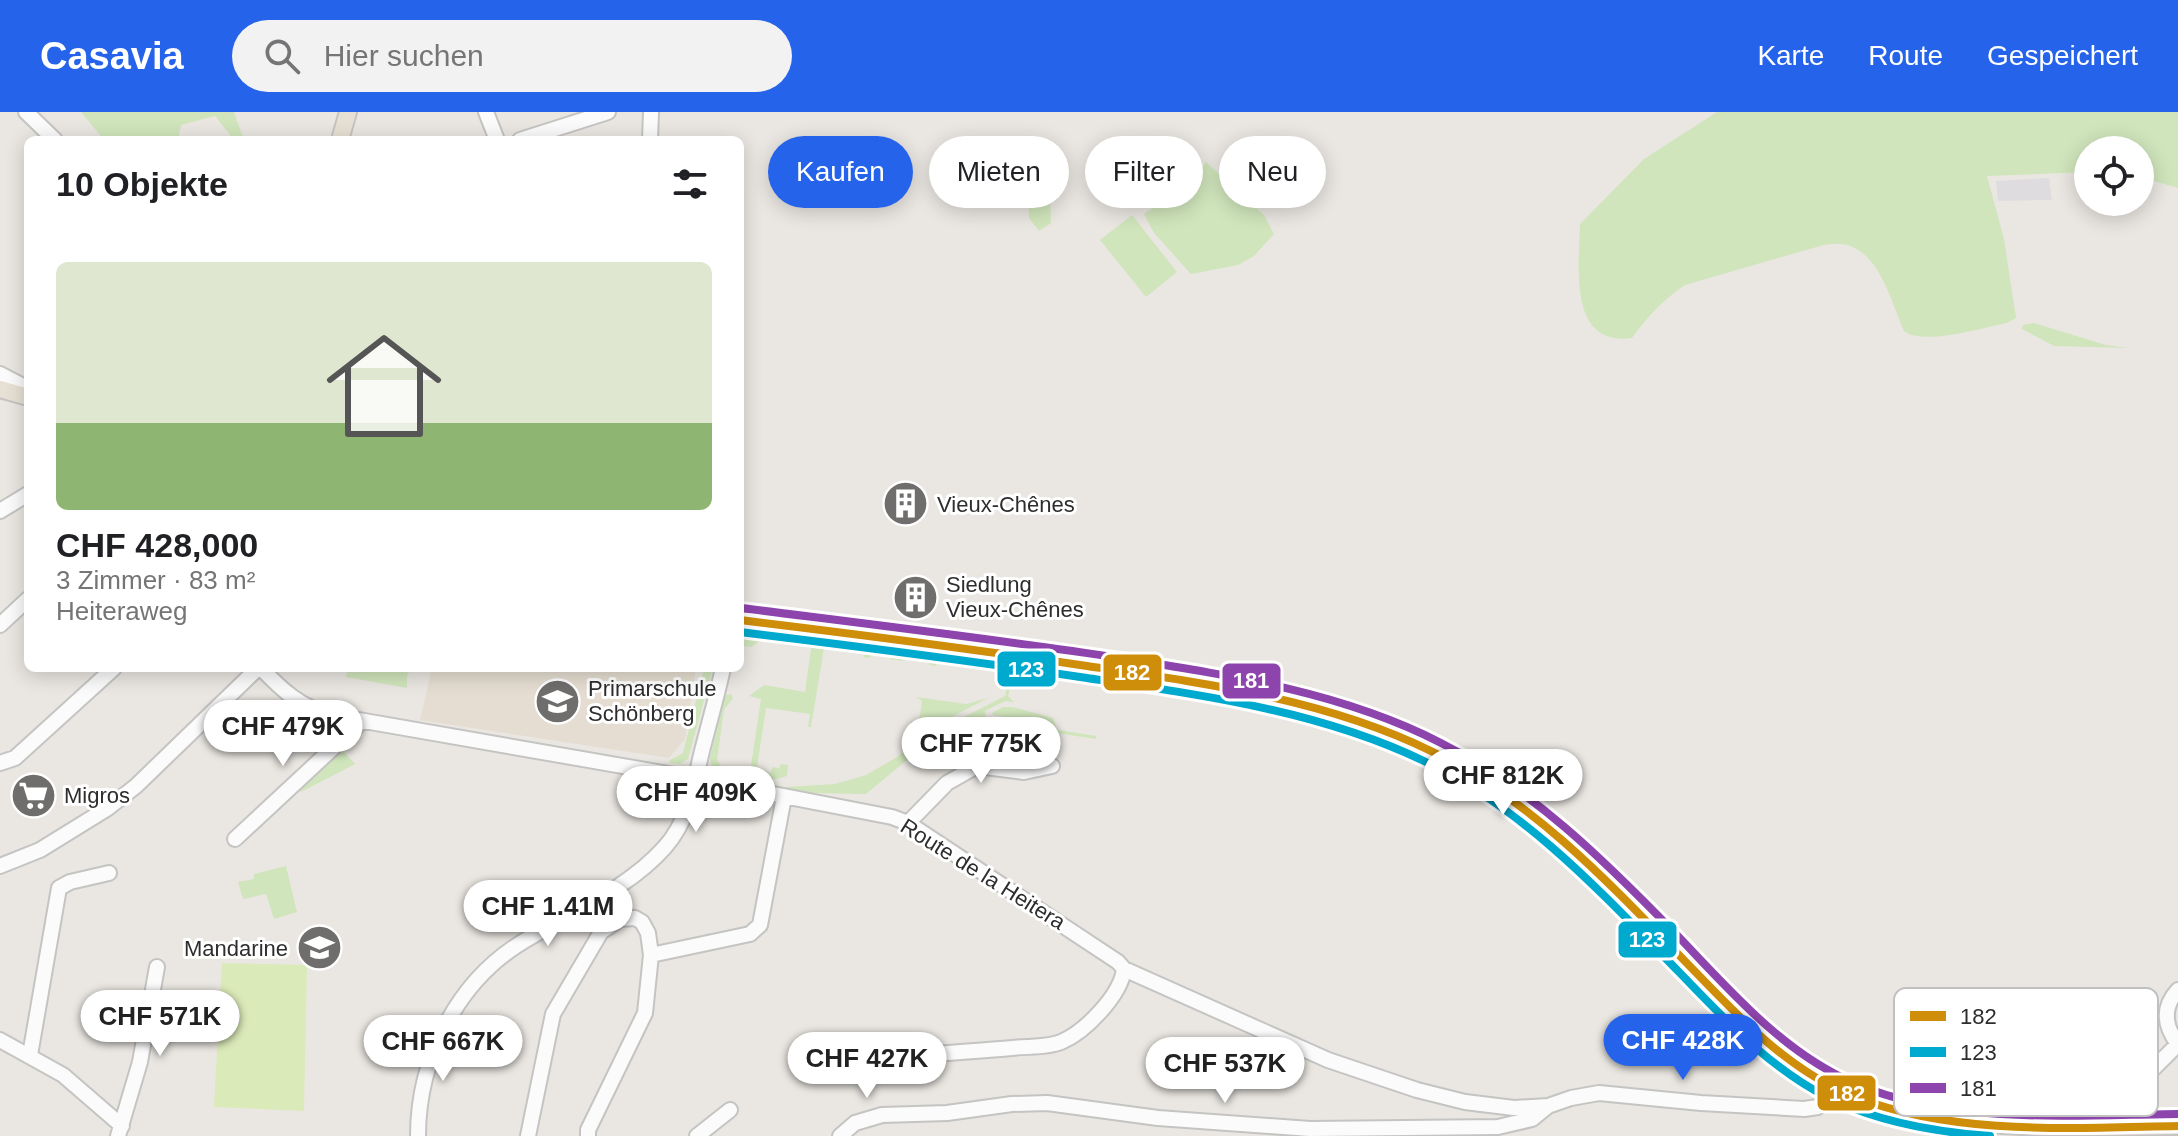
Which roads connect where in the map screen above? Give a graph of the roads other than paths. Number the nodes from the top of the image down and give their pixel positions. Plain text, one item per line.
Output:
1 (26, 112) edge
2 (348, 112) edge
3 (486, 112) edge
4 (608, 112) edge
5 (651, 112) edge
6 (51, 136) edge
7 (341, 136) edge
8 (495, 136) edge
9 (533, 136) edge
10 (650, 136) edge
11 (0, 374) edge
12 (0, 389) edge
13 (24, 391) edge
14 (24, 396) edge
15 (24, 496) edge
16 (0, 511) edge
17 (24, 603) edge
18 (744, 621) edge
19 (0, 625) edge
20 (110, 672) edge
21 (256, 672) edge
22 (264, 672) edge
23 (722, 672) edge
24 (362, 721) junction
25 (0, 763) edge
26 (1052, 766) dead end
27 (696, 779) junction
28 (784, 797) junction
29 (908, 823) junction
30 (235, 839) dead end
31 (0, 866) edge
32 (109, 873) dead end
33 (651, 955) junction
34 (157, 967) dead end
35 (1124, 969) junction
36 (2178, 990) edge
37 (0, 1040) edge
38 (2178, 1044) edge
39 (30, 1055) junction
40 (857, 1057) dead end
41 (2158, 1064) edge
42 (1835, 1087) junction
43 (1548, 1106) junction
44 (1894, 1108) edge
45 (730, 1110) dead end
46 (1928, 1116) edge
47 (2088, 1116) edge
48 (2178, 1126) edge
49 (2086, 1127) junction
50 (120, 1131) edge
51 (1363, 1132) edge
52 (418, 1136) edge
53 (528, 1136) edge
54 (588, 1136) edge
55 (697, 1136) edge
56 (840, 1136) edge

1 - 6 street
2 - 7 main road
3 - 8 street
4 - 9 street
5 - 10 street
11 - 13 street
12 - 14 main road
15 - 16 street
17 - 19 street
18 - 42 main road
20 - 25 street
21 - 31 street
22 - 24 street, Route de la Heitera
23 - 27 street
24 - 27 street, Route de la Heitera
24 - 30 street
26 - 29 street
27 - 28 street, Route de la Heitera
27 - 52 street
28 - 29 street, Route de la Heitera
28 - 33 street
29 - 35 street, Route de la Heitera
32 - 39 street
33 - 53 street
33 - 54 street
34 - 50 street
35 - 40 street
35 - 43 street, Route de la Heitera
36 - 38 street
37 - 39 street
38 - 41 street
39 - 50 street
42 - 43 street
42 - 44 main road
43 - 51 street
45 - 55 street
46 - 49 main road
47 - 49 street
48 - 49 main road
51 - 56 street

